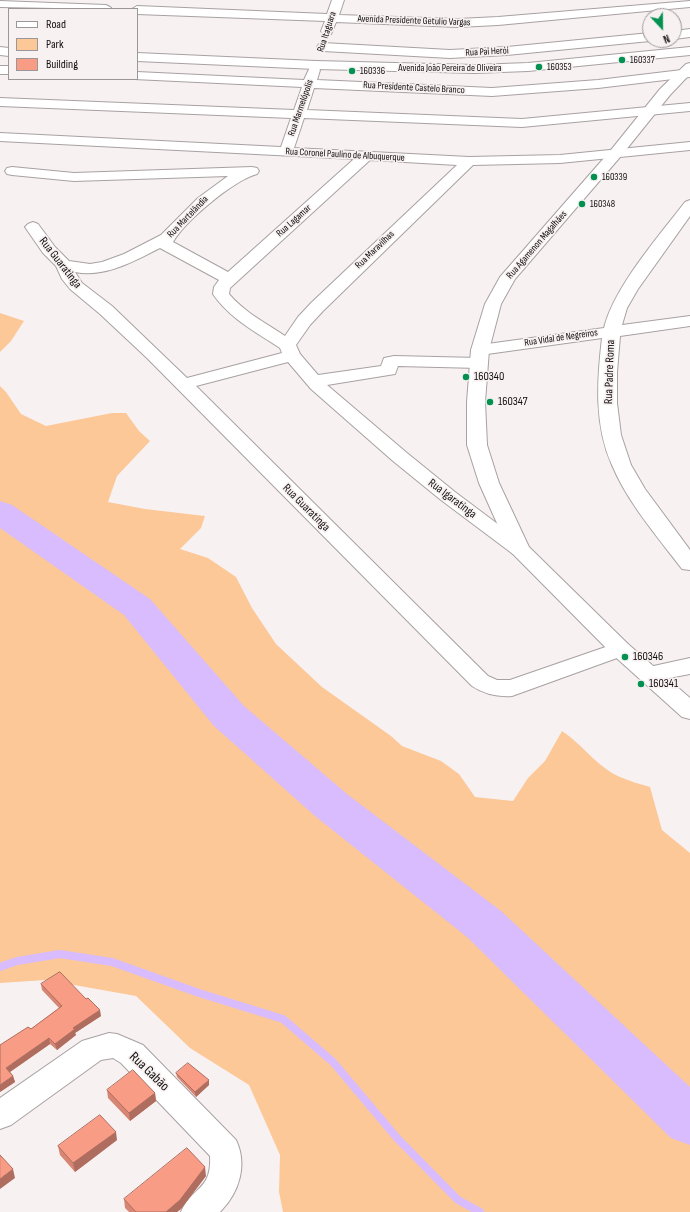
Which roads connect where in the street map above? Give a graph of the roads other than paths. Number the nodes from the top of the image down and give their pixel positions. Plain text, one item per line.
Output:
1 (338, 0) edge
2 (0, 4) edge
3 (687, 4) edge
4 (85, 8) edge
5 (138, 10) edge
6 (331, 18) junction
7 (642, 38) edge
8 (323, 47) junction
9 (690, 51) edge
10 (138, 57) edge
11 (316, 65) junction
12 (688, 71) edge
13 (138, 76) edge
14 (310, 83) junction
15 (0, 102) edge
16 (690, 107) edge
17 (651, 111) junction
18 (300, 115) junction
19 (0, 138) edge
20 (690, 146) edge
21 (279, 151) junction
22 (616, 153) junction
23 (367, 155) junction
24 (469, 160) junction
25 (12, 171) dead end
26 (252, 171) junction
27 (690, 205) edge
28 (33, 226) dead end
29 (167, 238) junction
30 (63, 264) junction
31 (226, 283) junction
32 (690, 321) edge
33 (612, 331) junction
34 (290, 350) junction
35 (479, 357) junction
36 (315, 381) junction
37 (183, 384) junction
38 (520, 550) junction
39 (690, 564) edge
40 (620, 649) junction
41 (690, 666) edge
42 (648, 674) junction
43 (690, 711) edge
44 (0, 1115) edge
45 (197, 1212) edge

1 - 6 street, Rua Itaguara
2 - 4 street
3 - 6 street, Avenida Presidente Getulio Vargas
5 - 6 street, Avenida Presidente Getulio Vargas
6 - 8 street, Rua Itaguara
7 - 8 street, Rua Pai Herói
8 - 11 street, Rua Itaguara
9 - 11 street, Avenida João Pereira de Oliveira
10 - 11 street, Avenida João Pereira de Oliveira
11 - 14 street, Rua Marmelópolis
12 - 14 street, Rua Presidente Castelo Branco
12 - 17 street, Rua Agamenon Magalhães
13 - 14 street, Rua Presidente Castelo Branco
14 - 18 street, Rua Marmelópolis
15 - 18 street
16 - 17 street
17 - 18 street
17 - 22 street, Rua Agamenon Magalhães
18 - 21 street, Rua Marmelópolis
19 - 21 street, Rua Coronel Paulino de Albuquerque
20 - 22 street, Rua Coronel Paulino de Albuquerque
21 - 23 street, Rua Coronel Paulino de Albuquerque
21 - 26 street, Rua Martelândia
22 - 24 street, Rua Coronel Paulino de Albuquerque
22 - 35 street, Rua Agamenon Magalhães
23 - 24 street, Rua Coronel Paulino de Albuquerque
23 - 31 street, Rua Lagamar
24 - 34 street, Rua Maravilhas
25 - 26 street
26 - 29 street, Rua Martelândia
27 - 33 street, Rua Padre Roma
28 - 30 street, Rua Guaratinga
29 - 30 street
29 - 31 street, Rua Martelândia
30 - 37 street, Rua Guaratinga
31 - 34 street, Rua Igaratinga
32 - 33 street, Rua Vidal de Negreiros
33 - 35 street, Rua Vidal de Negreiros
33 - 39 street, Rua Padre Roma
34 - 36 street, Rua Igaratinga
34 - 37 street
35 - 36 street, Rua Vidal de Negreiros
35 - 38 street, Rua Agamenon Magalhães
36 - 38 street, Rua Igaratinga
37 - 40 street, Rua Guaratinga
38 - 40 street, Rua Igaratinga
40 - 42 street, Rua Igaratinga
41 - 42 street
42 - 43 street, Rua Igaratinga
44 - 45 street, Rua Gabão

